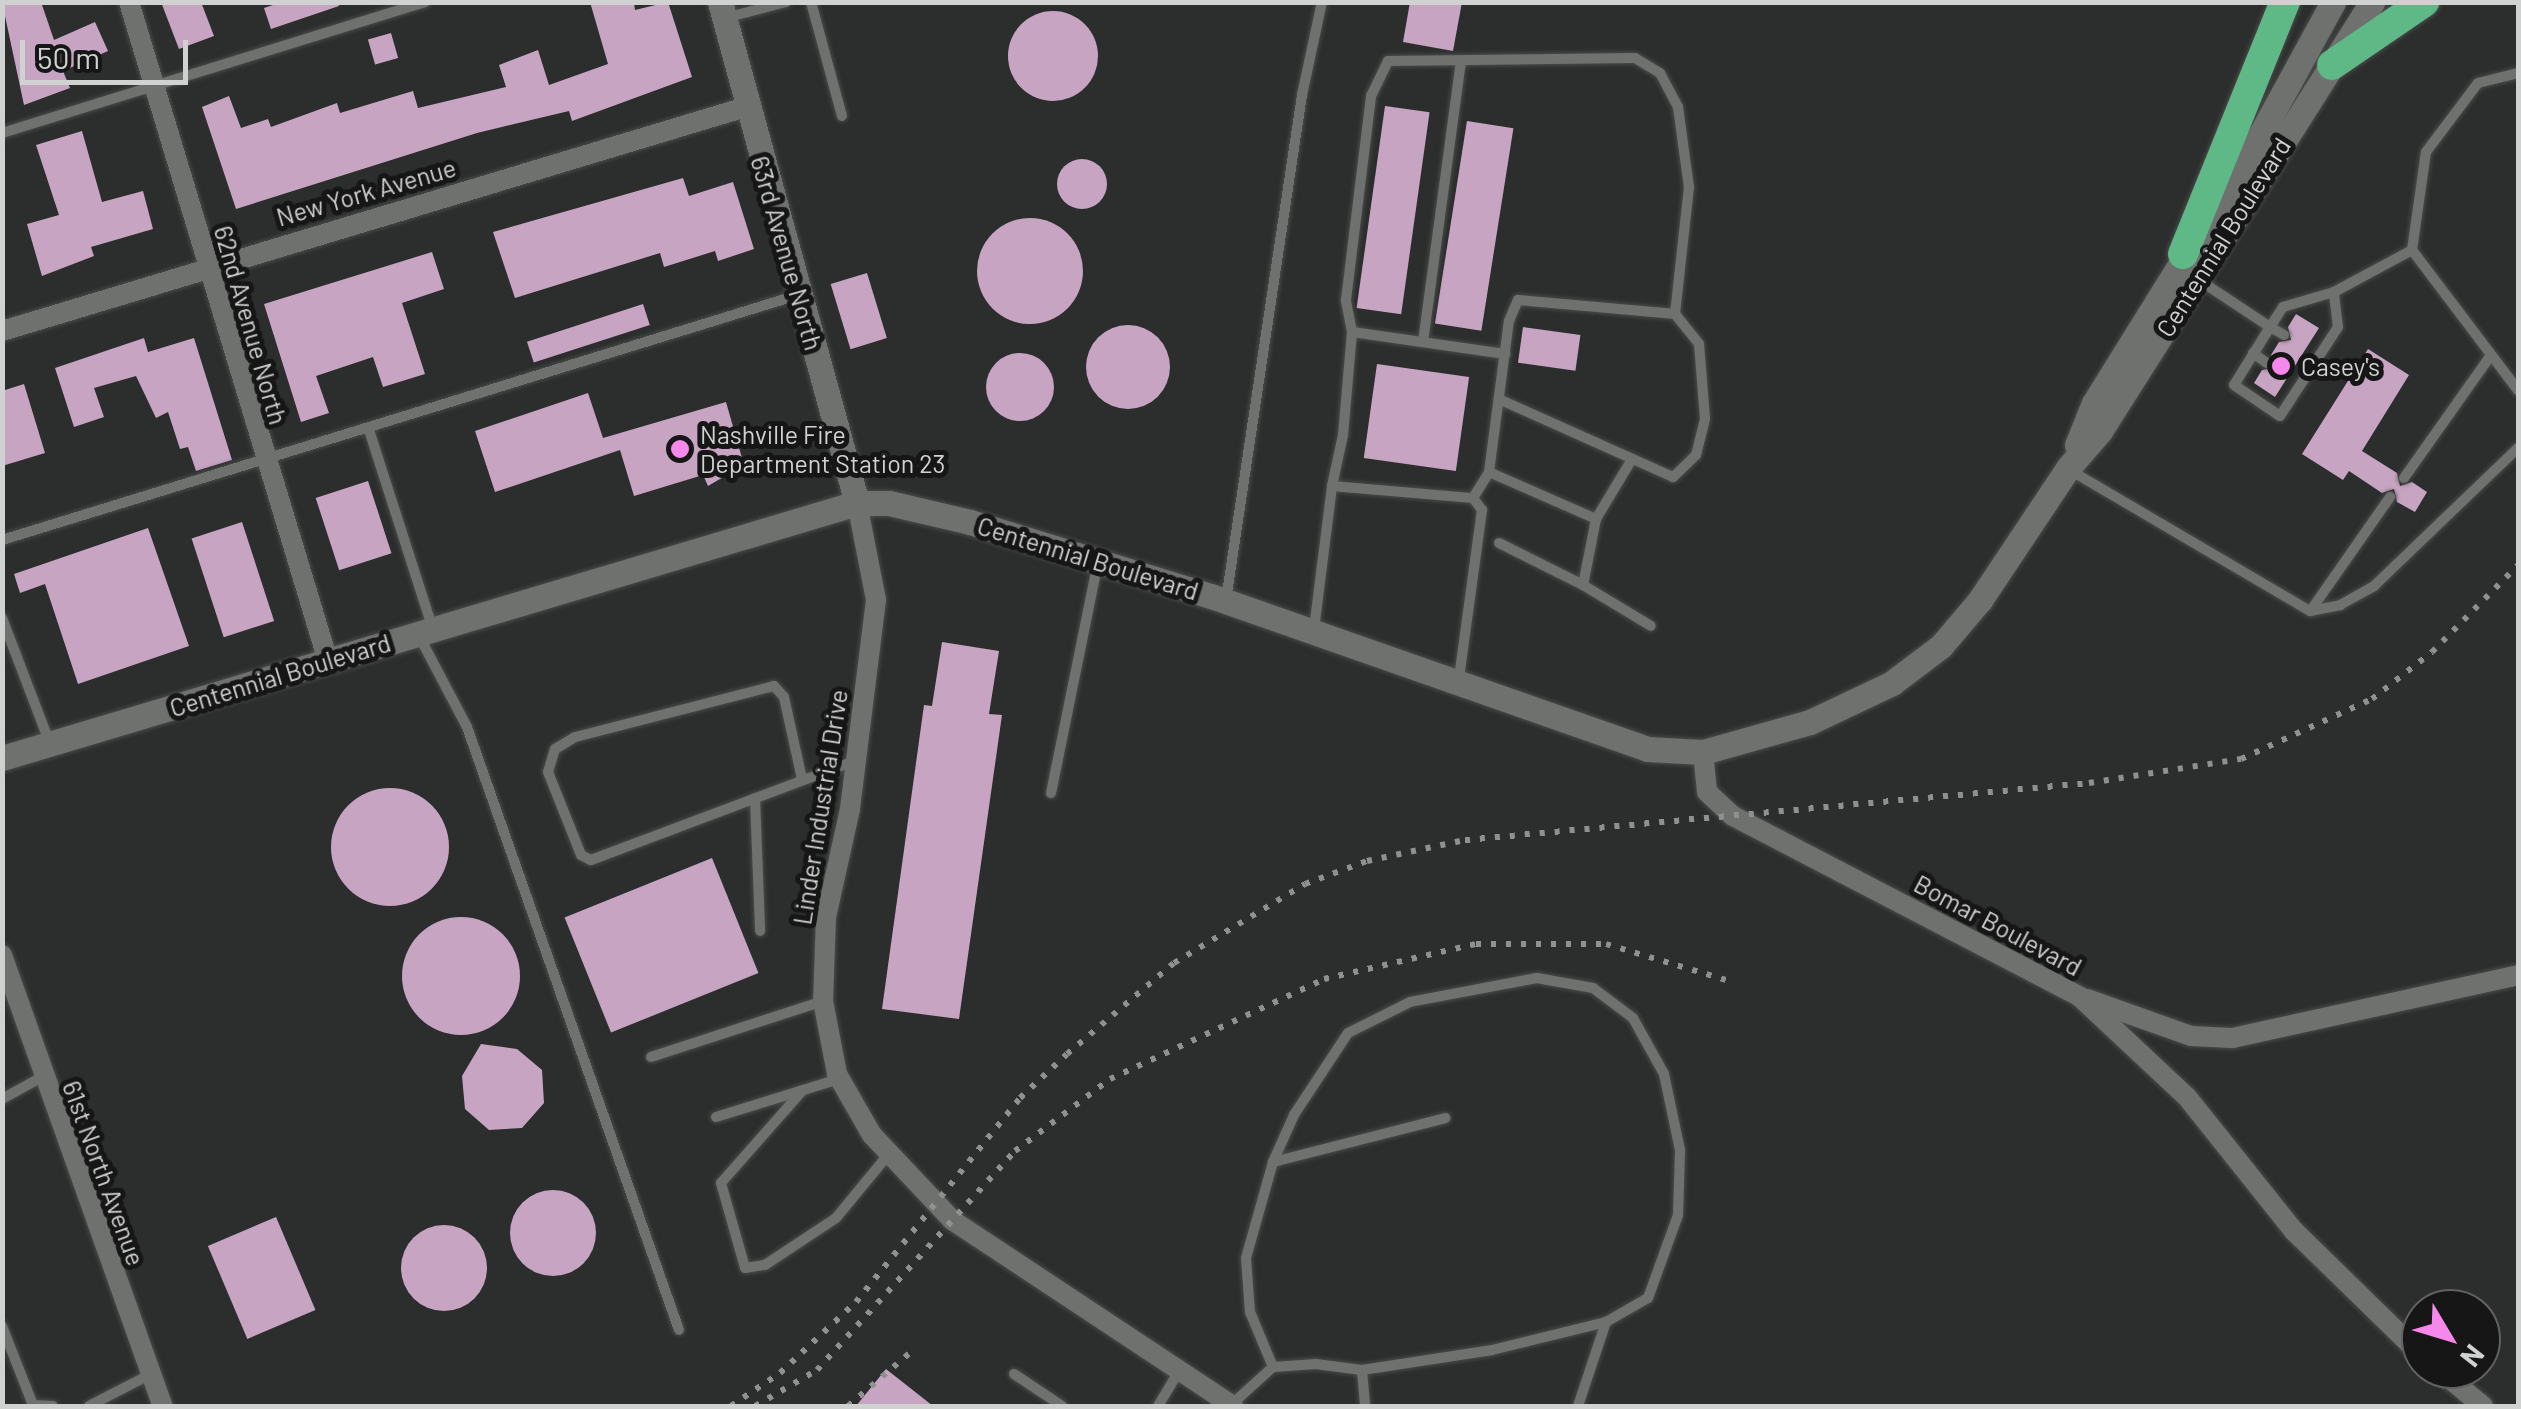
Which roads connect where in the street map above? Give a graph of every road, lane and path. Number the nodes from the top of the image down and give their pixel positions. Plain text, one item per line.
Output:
1 (129, 2) edge
2 (425, 2) edge
3 (786, 2) edge
4 (811, 2) edge
5 (1322, 2) edge
6 (2285, 2) edge
7 (2332, 2) edge
8 (2372, 2) edge
9 (2424, 2) edge
10 (722, 10) edge
11 (1461, 61) junction
12 (2332, 65) junction
13 (2518, 73) edge
14 (154, 86) junction
15 (746, 107) junction
16 (842, 116) dead end
17 (2, 133) edge
18 (2412, 250) junction
19 (208, 264) junction
20 (2186, 266) junction
21 (2334, 292) junction
22 (799, 294) junction
23 (1675, 314) junction
24 (2270, 326) junction
25 (2, 331) edge
26 (1352, 332) junction
27 (2284, 335) dead end
28 (1422, 342) junction
29 (2306, 349) dead end
30 (2253, 353) junction
31 (1504, 354) junction
32 (2318, 357) junction
33 (2489, 358) junction
34 (2266, 363) dead end
35 (2288, 377) dead end
36 (2300, 385) junction
37 (2518, 390) edge
38 (1499, 399) junction
39 (369, 430) junction
40 (2518, 448) edge
41 (1632, 459) junction
42 (265, 462) junction
43 (2068, 468) junction
44 (1489, 472) junction
45 (2404, 478) dead end
46 (1332, 486) junction
47 (1473, 498) junction
48 (2390, 498) dead end
49 (858, 503) junction
50 (1596, 520) junction
51 (2, 540) edge
52 (1499, 543) dead end
53 (1098, 561) junction
54 (1583, 585) junction
55 (1226, 601) junction
56 (2310, 611) junction
57 (2, 618) edge
58 (1652, 626) dead end
59 (1314, 628) junction
60 (425, 631) junction
61 (328, 661) junction
62 (1459, 679) junction
63 (50, 744) junction
64 (1703, 752) junction
65 (2, 758) edge
66 (855, 761) junction
67 (802, 779) junction
68 (1052, 793) dead end
69 (755, 798) junction
70 (760, 932) dead end
71 (2, 955) edge
72 (2518, 976) edge
73 (2080, 997) junction
74 (823, 1001) junction
75 (651, 1056) dead end
76 (42, 1077) junction
77 (840, 1079) junction
78 (803, 1090) junction
79 (2, 1099) edge
80 (716, 1117) dead end
81 (1445, 1118) dead end
82 (888, 1155) junction
83 (1273, 1162) junction
84 (1606, 1322) junction
85 (2, 1326) edge
86 (679, 1330) dead end
87 (2401, 1335) edge
88 (1273, 1367) junction
89 (1180, 1370) junction
90 (1362, 1370) junction
91 (151, 1374) junction
92 (1014, 1374) dead end
93 (2462, 1389) edge
94 (53, 1406) edge
95 (89, 1406) edge
96 (163, 1406) edge
97 (1062, 1406) edge
98 (1158, 1406) edge
99 (1233, 1406) edge
100 (1365, 1406) edge
101 (1578, 1406) edge
102 (2482, 1406) edge

1 - 14 street, 62nd Avenue North
2 - 14 lane
3 - 10 lane
4 - 16 lane
5 - 55 lane
6 - 20 highway
7 - 20 main road, Centennial Boulevard
8 - 12 main road, Centennial Boulevard
9 - 12 highway
10 - 15 main road, 63rd Avenue North
11 - 23 lane
11 - 26 lane
11 - 28 lane
12 - 20 main road, Centennial Boulevard
13 - 18 lane
14 - 17 lane
14 - 19 street, 62nd Avenue North
15 - 19 street, New York Avenue
15 - 22 main road, 63rd Avenue North
18 - 21 lane
18 - 33 lane
19 - 25 street, New York Avenue
19 - 42 street, 62nd Avenue North
20 - 24 lane
20 - 43 main road, Centennial Boulevard
21 - 24 lane
21 - 32 lane
22 - 39 lane
22 - 49 main road, 63rd Avenue North
23 - 31 lane
23 - 41 lane
24 - 27 lane
24 - 30 lane
26 - 28 lane
26 - 46 lane
28 - 31 lane
29 - 32 lane
30 - 34 lane
30 - 36 lane
31 - 38 lane
32 - 36 lane
33 - 37 lane
33 - 45 lane
35 - 36 lane
38 - 41 lane
38 - 44 lane
39 - 42 lane
39 - 60 lane
40 - 56 lane
41 - 50 lane
42 - 51 lane
42 - 61 street, 62nd Avenue North
43 - 56 lane
43 - 64 main road, Centennial Boulevard
44 - 47 lane
44 - 50 lane
46 - 47 lane
46 - 59 lane
47 - 62 lane
48 - 56 lane
49 - 53 main road, Centennial Boulevard
49 - 60 main road, Centennial Boulevard
49 - 66 street, Linder Industrial Drive
50 - 54 lane
52 - 54 lane
53 - 55 main road, Centennial Boulevard
53 - 68 lane
54 - 58 lane
55 - 59 main road, Centennial Boulevard
57 - 63 lane
59 - 62 main road, Centennial Boulevard
60 - 61 main road, Centennial Boulevard
60 - 86 lane
61 - 63 main road, Centennial Boulevard
62 - 64 main road, Centennial Boulevard
63 - 65 main road, Centennial Boulevard
64 - 73 street, Bomar Boulevard
66 - 67 lane
66 - 74 street, Linder Industrial Drive
67 - 69 lane
67 - 69 lane
69 - 70 lane
71 - 76 street, 61st North Avenue
72 - 73 street
73 - 87 street, Bomar Boulevard
74 - 75 lane
74 - 77 street, Linder Industrial Drive
76 - 79 lane
76 - 91 street, 61st North Avenue
77 - 78 lane
77 - 82 street, Linder Industrial Drive
78 - 80 lane
78 - 82 lane
81 - 83 lane
82 - 89 street, Linder Industrial Drive
83 - 84 lane
83 - 88 lane
84 - 90 lane
84 - 101 lane
85 - 94 lane
88 - 90 lane
88 - 99 lane
89 - 98 lane
89 - 99 street, Linder Industrial Drive
90 - 100 lane
91 - 95 lane
91 - 96 street, 61st North Avenue
92 - 97 lane
93 - 102 street

